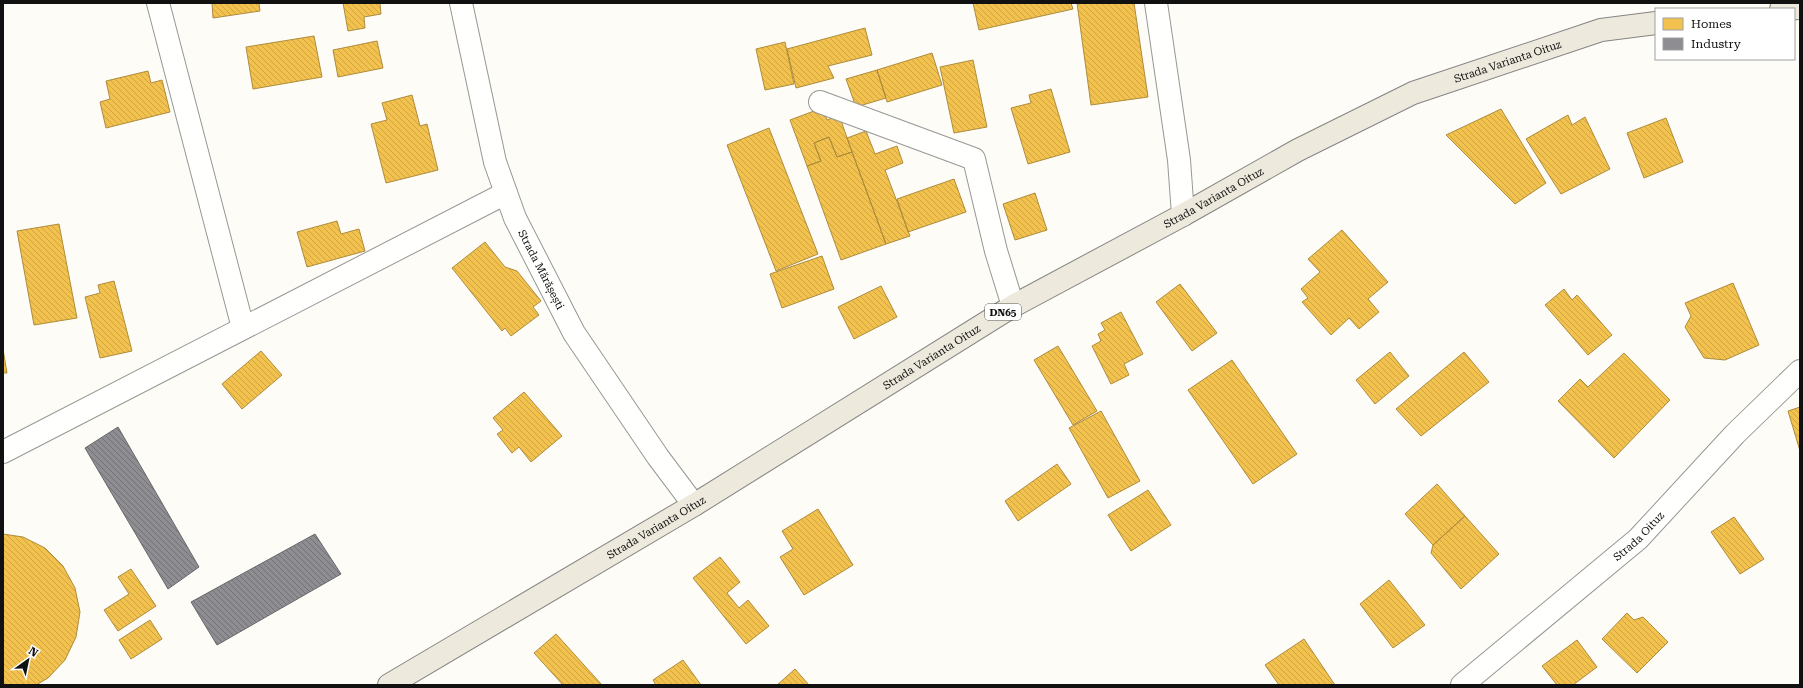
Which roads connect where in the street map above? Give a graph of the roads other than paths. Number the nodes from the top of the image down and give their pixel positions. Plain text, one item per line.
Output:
1 (158, 3) edge
2 (461, 3) edge
3 (1156, 3) edge
4 (1655, 23) edge
5 (820, 102) dead end
6 (506, 193) junction
7 (1183, 215) junction
8 (1013, 306) junction
9 (243, 328) junction
10 (1800, 371) edge
11 (3, 452) edge
12 (694, 505) junction
13 (389, 685) edge
14 (1462, 685) edge

1 - 9 street
2 - 6 street, Strada Mărășești
3 - 7 street
4 - 7 main road, Strada Varianta Oituz / DN65
5 - 8 street
6 - 9 street
6 - 12 street, Strada Mărășești
7 - 8 main road, Strada Varianta Oituz / DN65
8 - 12 main road, Strada Varianta Oituz / DN65
9 - 11 street
10 - 14 street, Strada Oituz
12 - 13 main road, Strada Varianta Oituz / DN65

